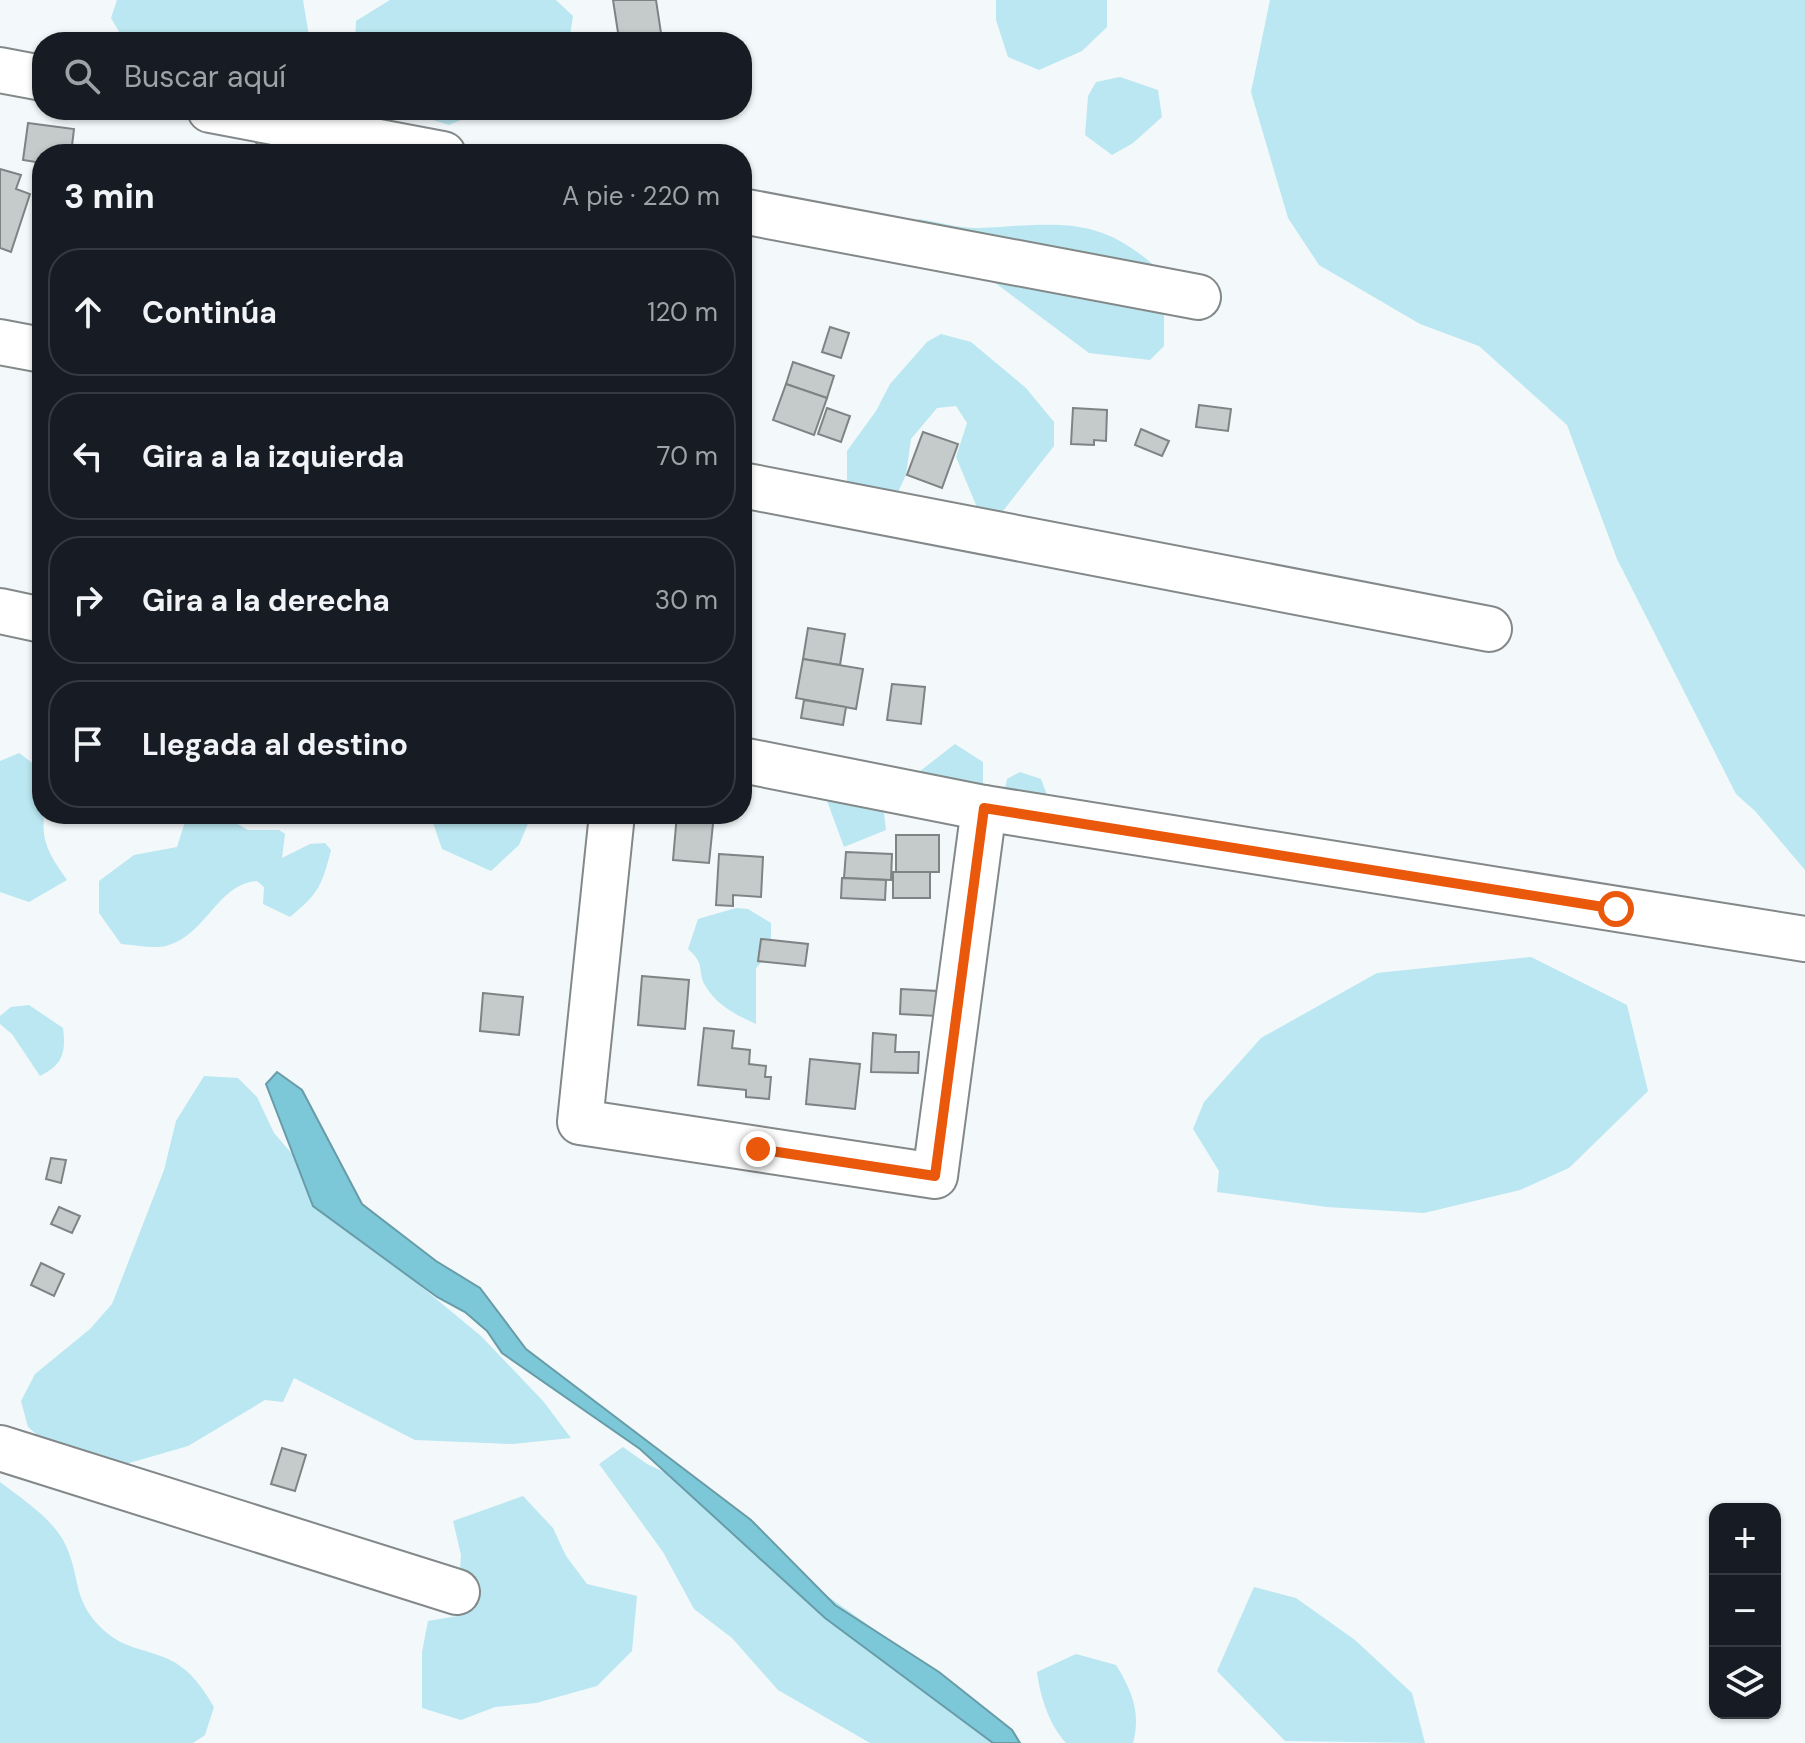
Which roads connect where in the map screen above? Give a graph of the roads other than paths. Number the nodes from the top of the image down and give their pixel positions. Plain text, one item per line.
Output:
1 (0, 70) edge
2 (32, 76) edge
3 (263, 120) edge
4 (390, 144) edge
5 (752, 213) edge
6 (1198, 297) dead end
7 (0, 342) edge
8 (32, 348) edge
9 (752, 487) edge
10 (0, 611) edge
11 (32, 618) edge
12 (1489, 629) dead end
13 (752, 762) edge
14 (984, 808) junction
15 (611, 824) edge
16 (1805, 939) edge
17 (0, 1448) edge
18 (457, 1592) dead end

1 - 2 street
3 - 4 street
5 - 6 street
7 - 8 street
9 - 12 street
10 - 11 street
13 - 14 street
14 - 15 street
14 - 16 street
17 - 18 street

